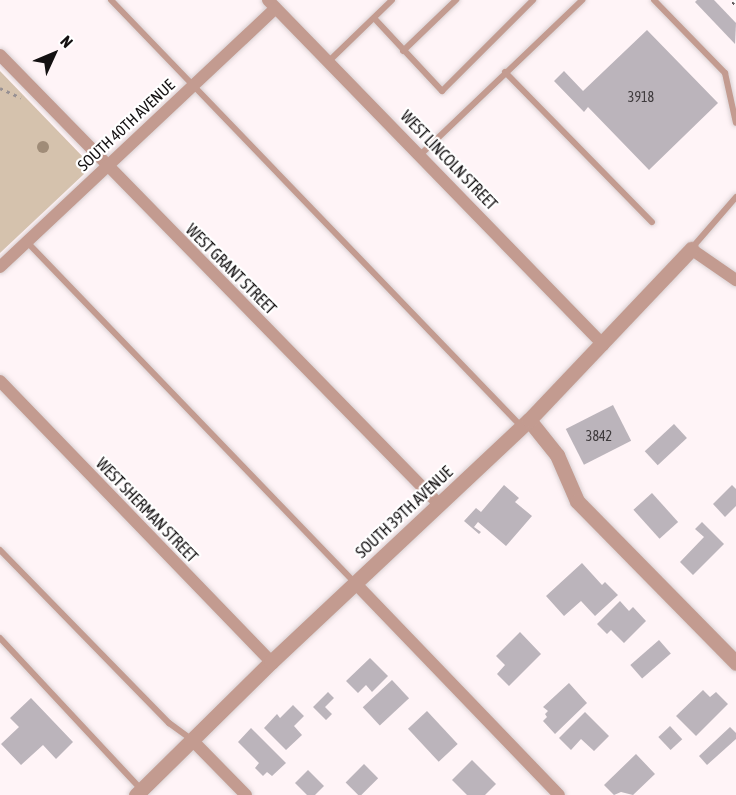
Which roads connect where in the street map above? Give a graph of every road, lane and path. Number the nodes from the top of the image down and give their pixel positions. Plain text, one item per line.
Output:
1 (111, 0) edge
2 (392, 0) edge
3 (456, 0) edge
4 (533, 0) edge
5 (582, 0) edge
6 (654, 0) edge
7 (272, 4) edge
8 (374, 18) junction
9 (404, 51) junction
10 (0, 55) edge
11 (328, 62) junction
12 (505, 72) junction
13 (193, 85) junction
14 (0, 88) edge
15 (25, 100) dead end
16 (736, 123) edge
17 (420, 156) junction
18 (105, 166) junction
19 (736, 197) edge
20 (652, 222) dead end
21 (27, 241) junction
22 (691, 249) junction
23 (0, 267) edge
24 (736, 280) edge
25 (603, 345) junction
26 (0, 381) edge
27 (525, 423) junction
28 (440, 504) junction
29 (0, 550) edge
30 (355, 583) junction
31 (0, 638) edge
32 (271, 662) junction
33 (736, 663) edge
34 (192, 740) junction
35 (139, 792) edge
36 (246, 795) edge
37 (559, 795) edge

1 - 13 lane
2 - 8 lane
3 - 9 lane
4 - 9 lane
5 - 12 lane
6 - 16 lane
7 - 11 street, WEST LINCOLN STREET
7 - 13 street, SOUTH 40TH AVENUE
8 - 9 lane
8 - 11 lane
10 - 18 street, WEST GRANT STREET
11 - 17 street, WEST LINCOLN STREET
12 - 17 lane
12 - 20 lane
13 - 18 street, SOUTH 40TH AVENUE
13 - 27 lane
14 - 15 path
17 - 25 street, WEST LINCOLN STREET
18 - 21 street, SOUTH 40TH AVENUE
18 - 28 street, WEST GRANT STREET
19 - 22 lane
21 - 23 street, SOUTH 40TH AVENUE
21 - 30 lane
22 - 24 street
22 - 25 street, SOUTH 39TH AVENUE
25 - 27 street, SOUTH 39TH AVENUE
26 - 32 street, WEST SHERMAN STREET
27 - 28 street, SOUTH 39TH AVENUE
27 - 33 street
28 - 30 street, SOUTH 39TH AVENUE
29 - 34 lane
30 - 32 street, SOUTH 39TH AVENUE
30 - 37 street
31 - 35 lane
32 - 34 street, SOUTH 39TH AVENUE
34 - 35 street, SOUTH 39TH AVENUE
34 - 36 street

